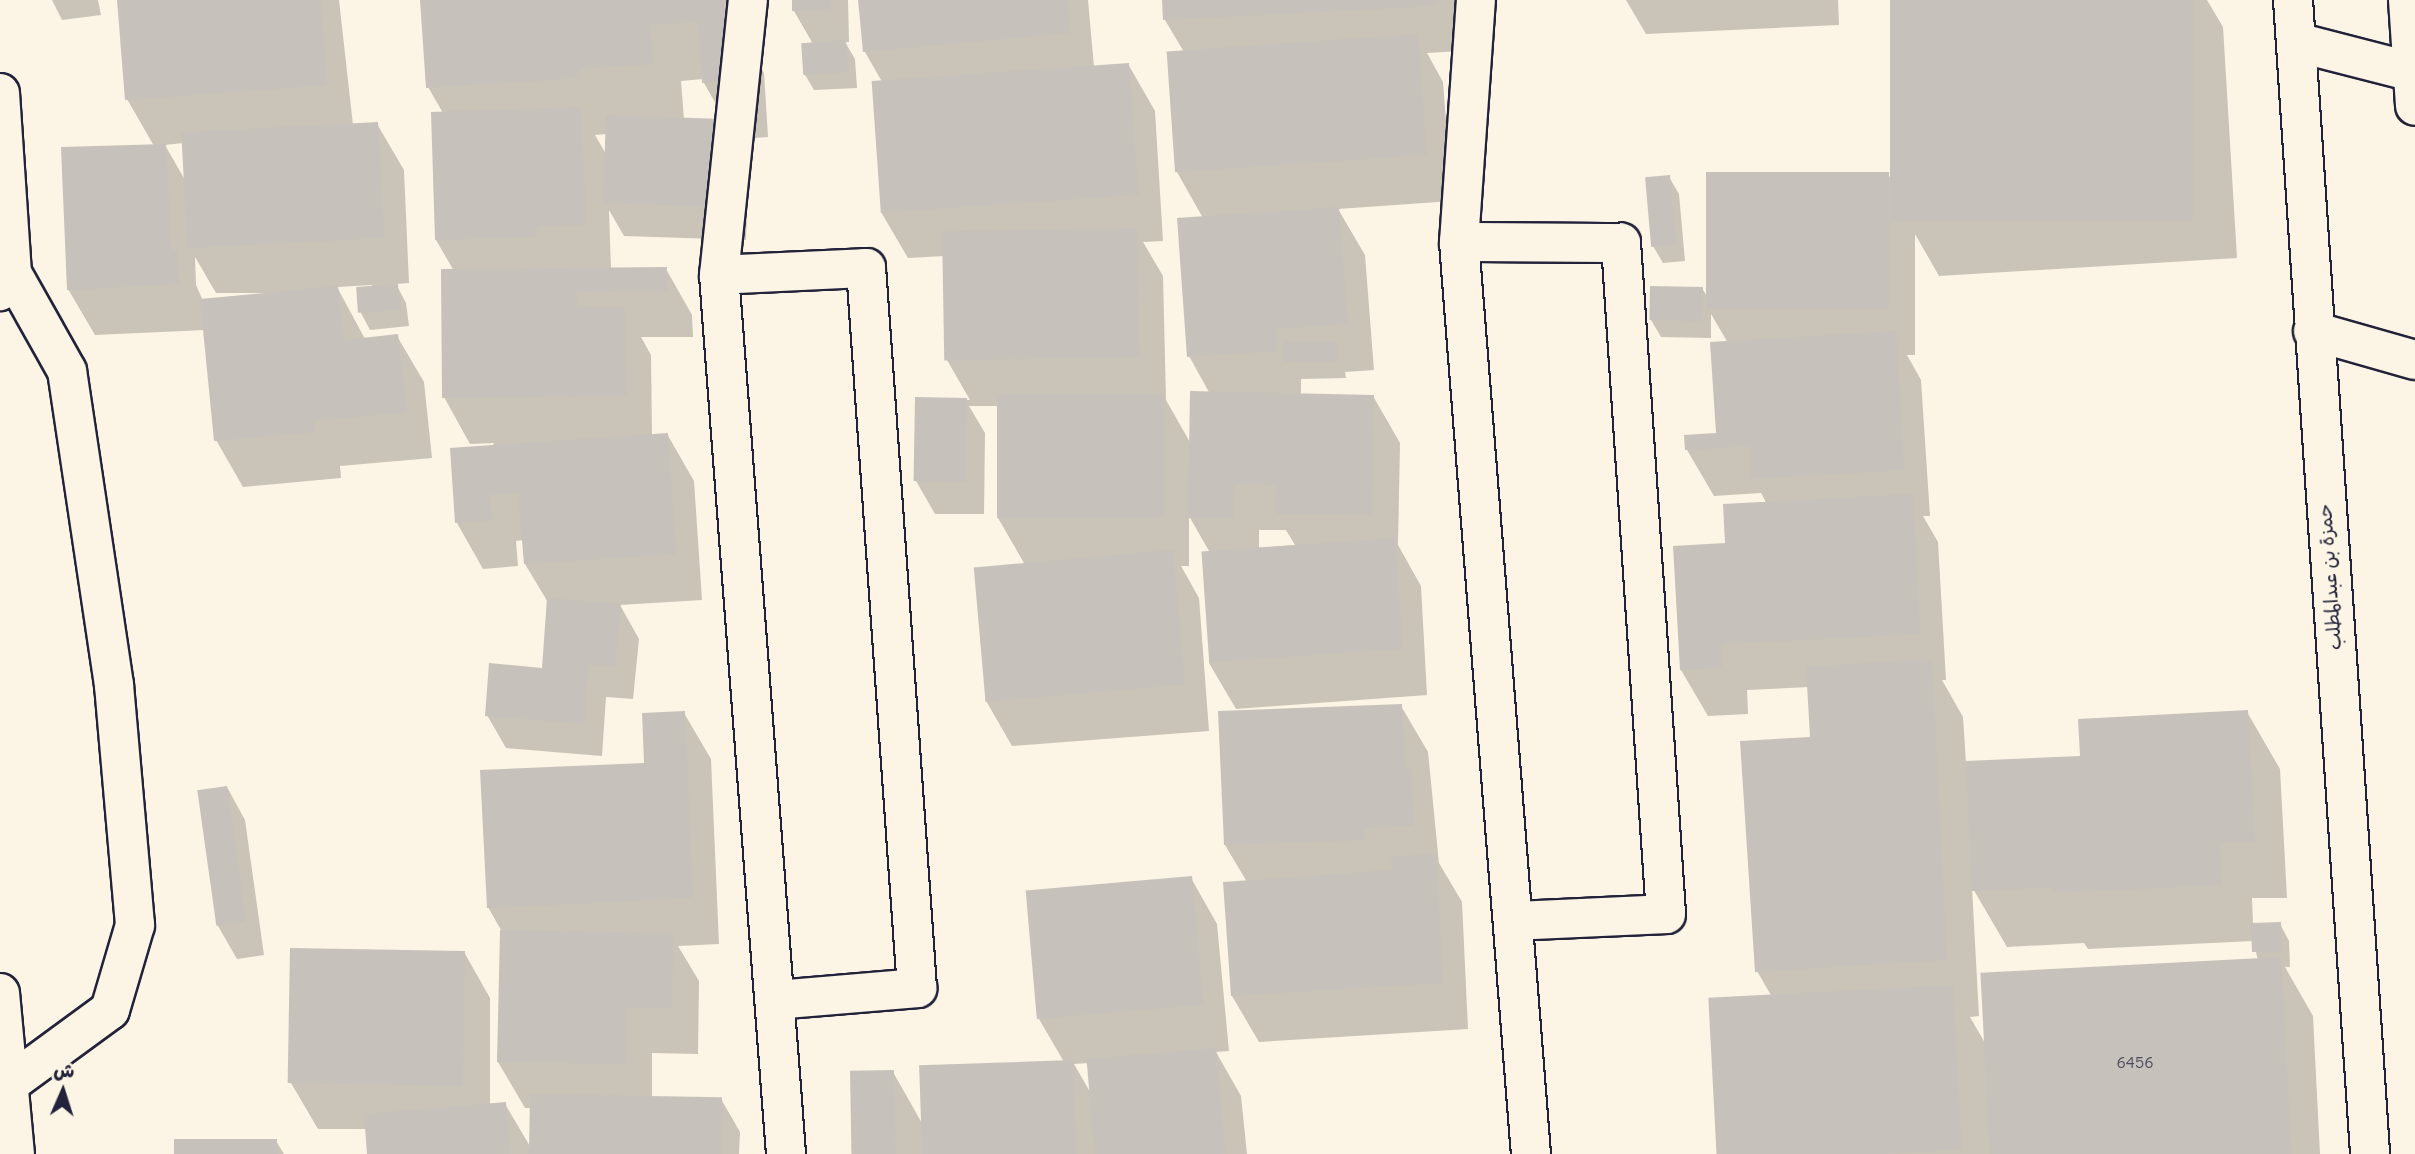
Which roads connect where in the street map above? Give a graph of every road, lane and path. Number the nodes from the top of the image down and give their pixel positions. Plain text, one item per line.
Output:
1 (748, 0) edge
2 (1476, 0) edge
3 (2293, 0) edge
4 (2408, 0) edge
5 (2297, 42) junction
6 (2414, 89) edge
7 (0, 93) edge
8 (1459, 242) junction
9 (719, 275) junction
10 (6, 282) edge
11 (2313, 331) junction
12 (2415, 360) edge
13 (1513, 920) junction
14 (0, 993) edge
15 (775, 1000) junction
16 (9, 1084) junction
17 (15, 1154) edge
18 (786, 1154) edge
19 (1531, 1154) edge
20 (2370, 1154) edge

1 - 9 street
2 - 8 street
3 - 5 street, حمزة بن عبدالمطلب
4 - 6 street
5 - 6 street
5 - 11 street, حمزة بن عبدالمطلب
7 - 10 street
8 - 13 street
8 - 13 street
9 - 15 street
9 - 15 street
10 - 16 street
11 - 12 street
11 - 20 street, حمزة بن عبدالمطلب
13 - 19 street
14 - 16 street
15 - 18 street
16 - 17 street

